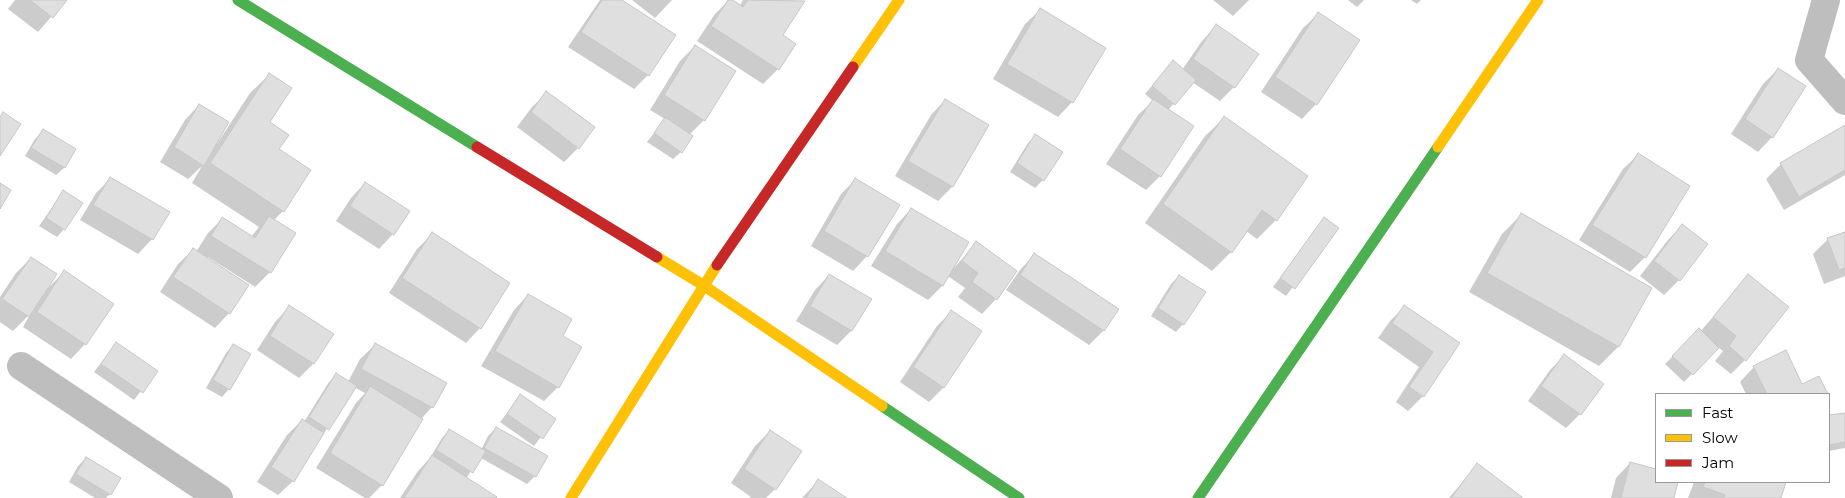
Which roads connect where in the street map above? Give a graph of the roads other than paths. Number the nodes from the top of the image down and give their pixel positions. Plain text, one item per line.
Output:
1 (238, 0) edge
2 (899, 0) edge
3 (1538, 0) edge
4 (1826, 0) edge
5 (1845, 101) edge
6 (703, 285) junction
7 (21, 366) dead end
8 (219, 498) edge
9 (571, 498) edge
10 (1019, 498) edge
11 (1198, 498) edge

1 - 6 street
2 - 6 street
3 - 11 street
4 - 5 street
6 - 9 street
6 - 10 street
7 - 8 street

